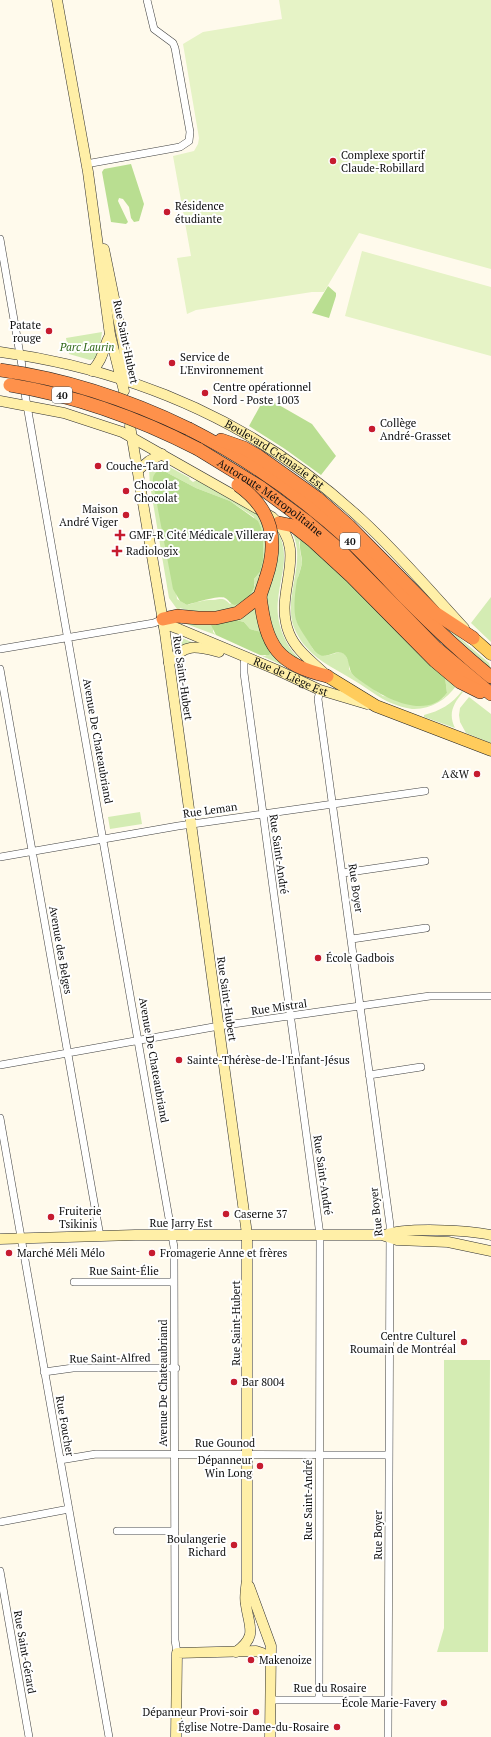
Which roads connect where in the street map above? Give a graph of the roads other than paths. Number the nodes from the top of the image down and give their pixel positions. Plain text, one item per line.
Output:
1 (57, 0) edge
2 (147, 0) edge
3 (87, 168) junction
4 (0, 239) edge
5 (110, 335) junction
6 (0, 352) edge
7 (20, 355) junction
8 (22, 366) dead end
9 (0, 370) edge
10 (92, 371) junction
11 (123, 379) junction
12 (0, 384) edge
13 (25, 394) dead end
14 (0, 401) edge
15 (27, 405) junction
16 (130, 426) dead end
17 (189, 429) junction
18 (132, 437) junction
19 (198, 449) junction
20 (162, 454) junction
21 (138, 470) junction
22 (279, 523) junction
23 (260, 596) junction
24 (164, 623) junction
25 (67, 637) junction
26 (473, 638) junction
27 (0, 649) edge
28 (491, 654) edge
29 (246, 658) junction
30 (169, 663) junction
31 (0, 669) edge
32 (327, 676) junction
33 (491, 677) edge
34 (320, 690) junction
35 (491, 694) edge
36 (491, 698) edge
37 (376, 706) junction
38 (491, 750) edge
39 (425, 791) dead end
40 (333, 804) junction
41 (262, 814) junction
42 (191, 824) junction
43 (103, 839) junction
44 (32, 851) junction
45 (0, 857) edge
46 (425, 861) dead end
47 (343, 873) junction
48 (426, 928) dead end
49 (352, 939) junction
50 (491, 996) edge
51 (360, 1007) junction
52 (290, 1016) junction
53 (219, 1026) junction
54 (139, 1040) junction
55 (68, 1053) junction
56 (0, 1065) edge
57 (421, 1067) dead end
58 (370, 1075) junction
59 (0, 1118) edge
60 (247, 1234) junction
61 (172, 1235) junction
62 (320, 1235) junction
63 (389, 1235) junction
64 (491, 1235) edge
65 (100, 1236) junction
66 (21, 1238) junction
67 (0, 1239) edge
68 (491, 1251) edge
69 (74, 1282) dead end
70 (174, 1282) junction
71 (176, 1368) junction
72 (44, 1372) junction
73 (175, 1454) junction
74 (248, 1454) junction
75 (319, 1455) junction
76 (389, 1455) junction
77 (60, 1460) junction
78 (69, 1509) junction
79 (0, 1522) edge
80 (117, 1531) dead end
81 (175, 1531) junction
82 (0, 1571) edge
83 (247, 1580) junction
84 (236, 1652) junction
85 (177, 1653) junction
86 (271, 1660) junction
87 (271, 1700) junction
88 (320, 1700) junction
89 (389, 1700) junction
90 (29, 1737) edge
91 (109, 1737) edge
92 (176, 1737) edge
93 (270, 1737) edge
94 (388, 1737) edge

1 - 3 main road, Rue Saint-Hubert
2 - 3 street
3 - 5 main road, Rue Saint-Hubert
3 - 11 main road, Rue Saint-Hubert
4 - 7 street
5 - 10 main road
5 - 11 main road, Rue Saint-Hubert
6 - 7 main road, Boulevard Crémazie Est
7 - 8 street
7 - 10 main road, Boulevard Crémazie Est
9 - 17 highway, Autoroute Métropolitaine / 40, bridge
10 - 11 main road, Boulevard Crémazie Est
11 - 26 main road, Boulevard Crémazie Est
12 - 19 highway, Autoroute Métropolitaine / 40, bridge
13 - 15 street, Avenue De Chateaubriand
14 - 15 main road
15 - 18 main road
15 - 25 street, Avenue De Chateaubriand
16 - 18 main road, Rue Saint-Hubert
17 - 26 highway
17 - 33 highway, Autoroute Métropolitaine / 40
18 - 20 main road
18 - 21 main road, Rue Saint-Hubert
19 - 23 highway, bridge
19 - 35 highway, Autoroute Métropolitaine / 40
20 - 21 main road
20 - 22 main road
21 - 24 main road, Rue Saint-Hubert
22 - 32 main road
22 - 36 highway
23 - 24 highway
23 - 32 highway
24 - 25 street
24 - 29 main road, Rue de Liège Est
24 - 30 main road, Rue Saint-Hubert
25 - 27 street
25 - 43 street, Avenue De Chateaubriand
26 - 28 main road, Boulevard Crémazie Est
29 - 30 main road
29 - 34 main road, Rue de Liège Est
29 - 41 street, Rue Saint-André
30 - 42 main road, Rue Saint-Hubert
31 - 44 street, Avenue des Belges
32 - 37 main road
34 - 37 main road, Rue de Liège Est
34 - 40 street, Rue Boyer
37 - 38 main road, Rue de Liège Est
39 - 40 street, Rue Leman
40 - 41 street, Rue Leman
40 - 47 street, Rue Boyer
41 - 42 street, Rue Leman
41 - 52 street, Rue Saint-André
42 - 43 street, Rue Leman
42 - 53 main road, Rue Saint-Hubert
43 - 44 street, Rue Leman
43 - 54 street, Avenue De Chateaubriand
44 - 45 street, Rue Leman
44 - 55 street, Avenue des Belges
46 - 47 street
47 - 49 street, Rue Boyer
48 - 49 street
49 - 51 street, Rue Boyer
50 - 51 street, Rue Mistral
51 - 52 street, Rue Mistral
51 - 58 street, Rue Boyer
52 - 53 street, Rue Mistral
52 - 62 street, Rue Saint-André
53 - 54 street, Rue Mistral
53 - 60 main road, Rue Saint-Hubert
54 - 55 street, Rue Mistral
54 - 61 street, Avenue De Chateaubriand
55 - 56 street, Rue Mistral
55 - 65 street, Avenue des Belges
57 - 58 street
58 - 63 street, Rue Boyer
59 - 66 street, Rue Foucher
60 - 61 main road, Rue Jarry Est
60 - 62 main road, Rue Jarry Est
60 - 74 main road, Rue Saint-Hubert
61 - 65 main road, Rue Jarry Est
61 - 70 street, Avenue De Chateaubriand
62 - 63 main road, Rue Jarry Est
62 - 75 street, Rue Saint-André
63 - 64 main road, Rue Jarry Est
63 - 68 main road, Rue Jarry Est
63 - 76 street, Rue Boyer
65 - 66 main road, Rue Jarry Est
66 - 67 main road, Rue Jarry Est
66 - 72 street, Rue Foucher
69 - 70 street, Rue Saint-Élie
70 - 71 street, Avenue De Chateaubriand
71 - 72 street, Rue Saint-Alfred
71 - 73 street, Avenue De Chateaubriand
72 - 77 street, Rue Foucher
73 - 74 street, Rue Gounod
73 - 77 street, Rue Gounod
73 - 81 street, Avenue De Chateaubriand
74 - 75 street, Rue Gounod
74 - 83 main road, Rue Saint-Hubert
75 - 76 street, Rue Gounod
75 - 88 street, Rue Saint-André
76 - 89 street, Rue Boyer
77 - 78 street, Rue Foucher
78 - 79 street
78 - 91 street, Rue Foucher
80 - 81 street
81 - 85 street, Avenue De Chateaubriand
82 - 90 street, Rue Saint-Gérard
83 - 84 main road, Rue Saint-Hubert
83 - 86 main road, Rue Saint-Hubert
84 - 85 main road
84 - 86 main road
85 - 92 main road, Avenue De Chateaubriand
86 - 87 main road, Rue Saint-Hubert
87 - 88 street, Rue du Rosaire
87 - 93 main road, Rue Saint-Hubert
88 - 89 street, Rue du Rosaire
89 - 94 street, Rue Boyer

